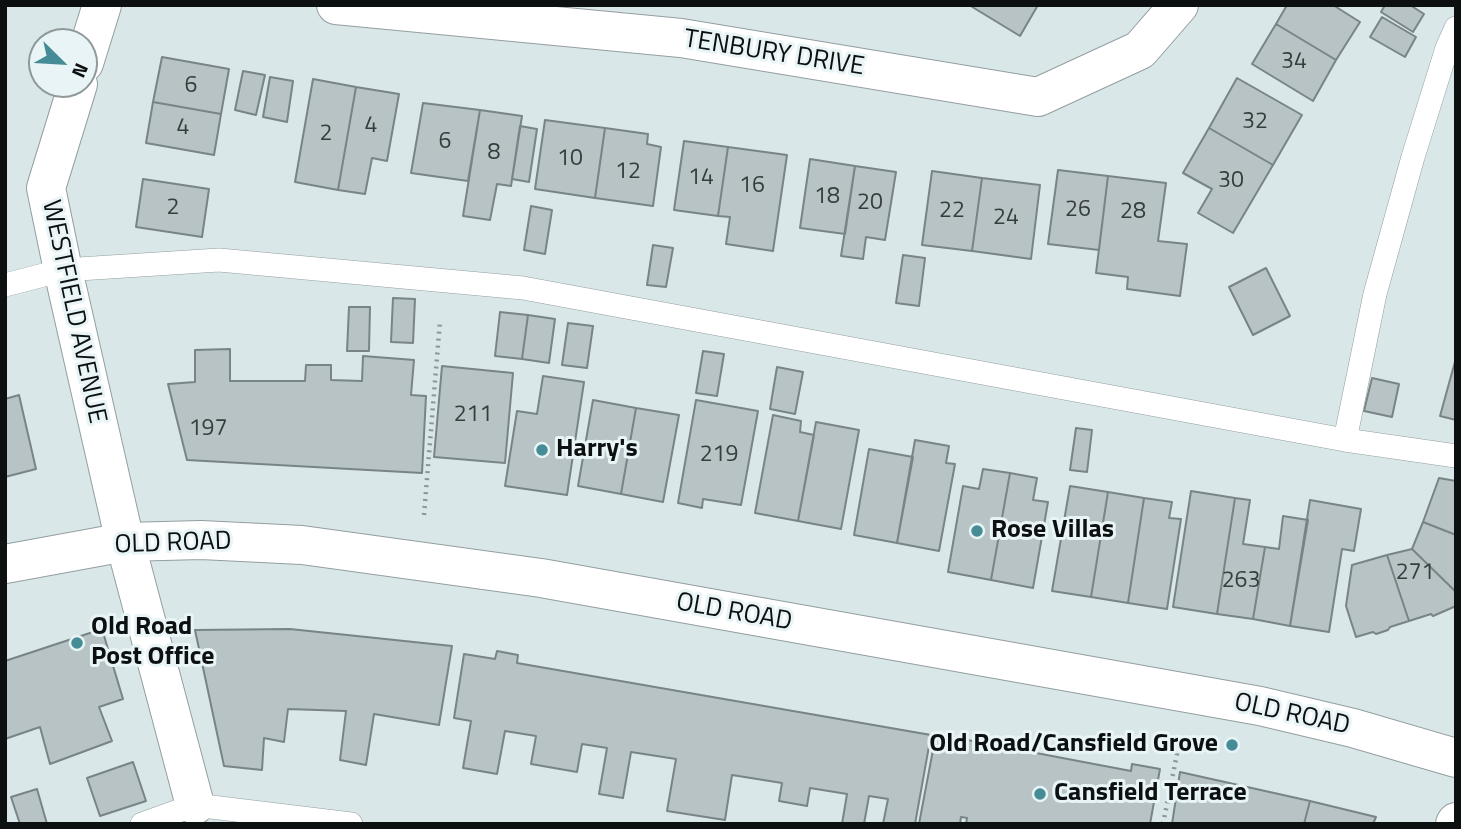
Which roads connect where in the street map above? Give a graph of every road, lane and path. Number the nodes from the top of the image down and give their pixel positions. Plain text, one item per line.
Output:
1 (102, 5) edge
2 (336, 5) edge
3 (1180, 5) edge
4 (684, 22) edge
5 (95, 28) edge
6 (1456, 28) edge
7 (74, 98) edge
8 (63, 270) junction
9 (444, 280) junction
10 (5, 285) edge
11 (1345, 440) junction
12 (1456, 456) edge
13 (125, 541) junction
14 (420, 561) junction
15 (5, 564) edge
16 (1189, 694) junction
17 (1456, 758) edge
18 (195, 805) junction
19 (142, 824) edge
20 (351, 824) edge
21 (1163, 824) edge

1 - 5 street
2 - 4 street, TENBURY DRIVE
3 - 4 street, TENBURY DRIVE
6 - 11 lane
7 - 8 street, WESTFIELD AVENUE
8 - 9 lane
8 - 10 lane
8 - 13 street, WESTFIELD AVENUE
9 - 11 lane
9 - 14 path
11 - 12 lane
13 - 14 street, OLD ROAD
13 - 15 street, OLD ROAD
13 - 18 street, WESTFIELD AVENUE
14 - 16 street, OLD ROAD
16 - 17 street, OLD ROAD
16 - 21 path
18 - 19 lane
18 - 20 lane

